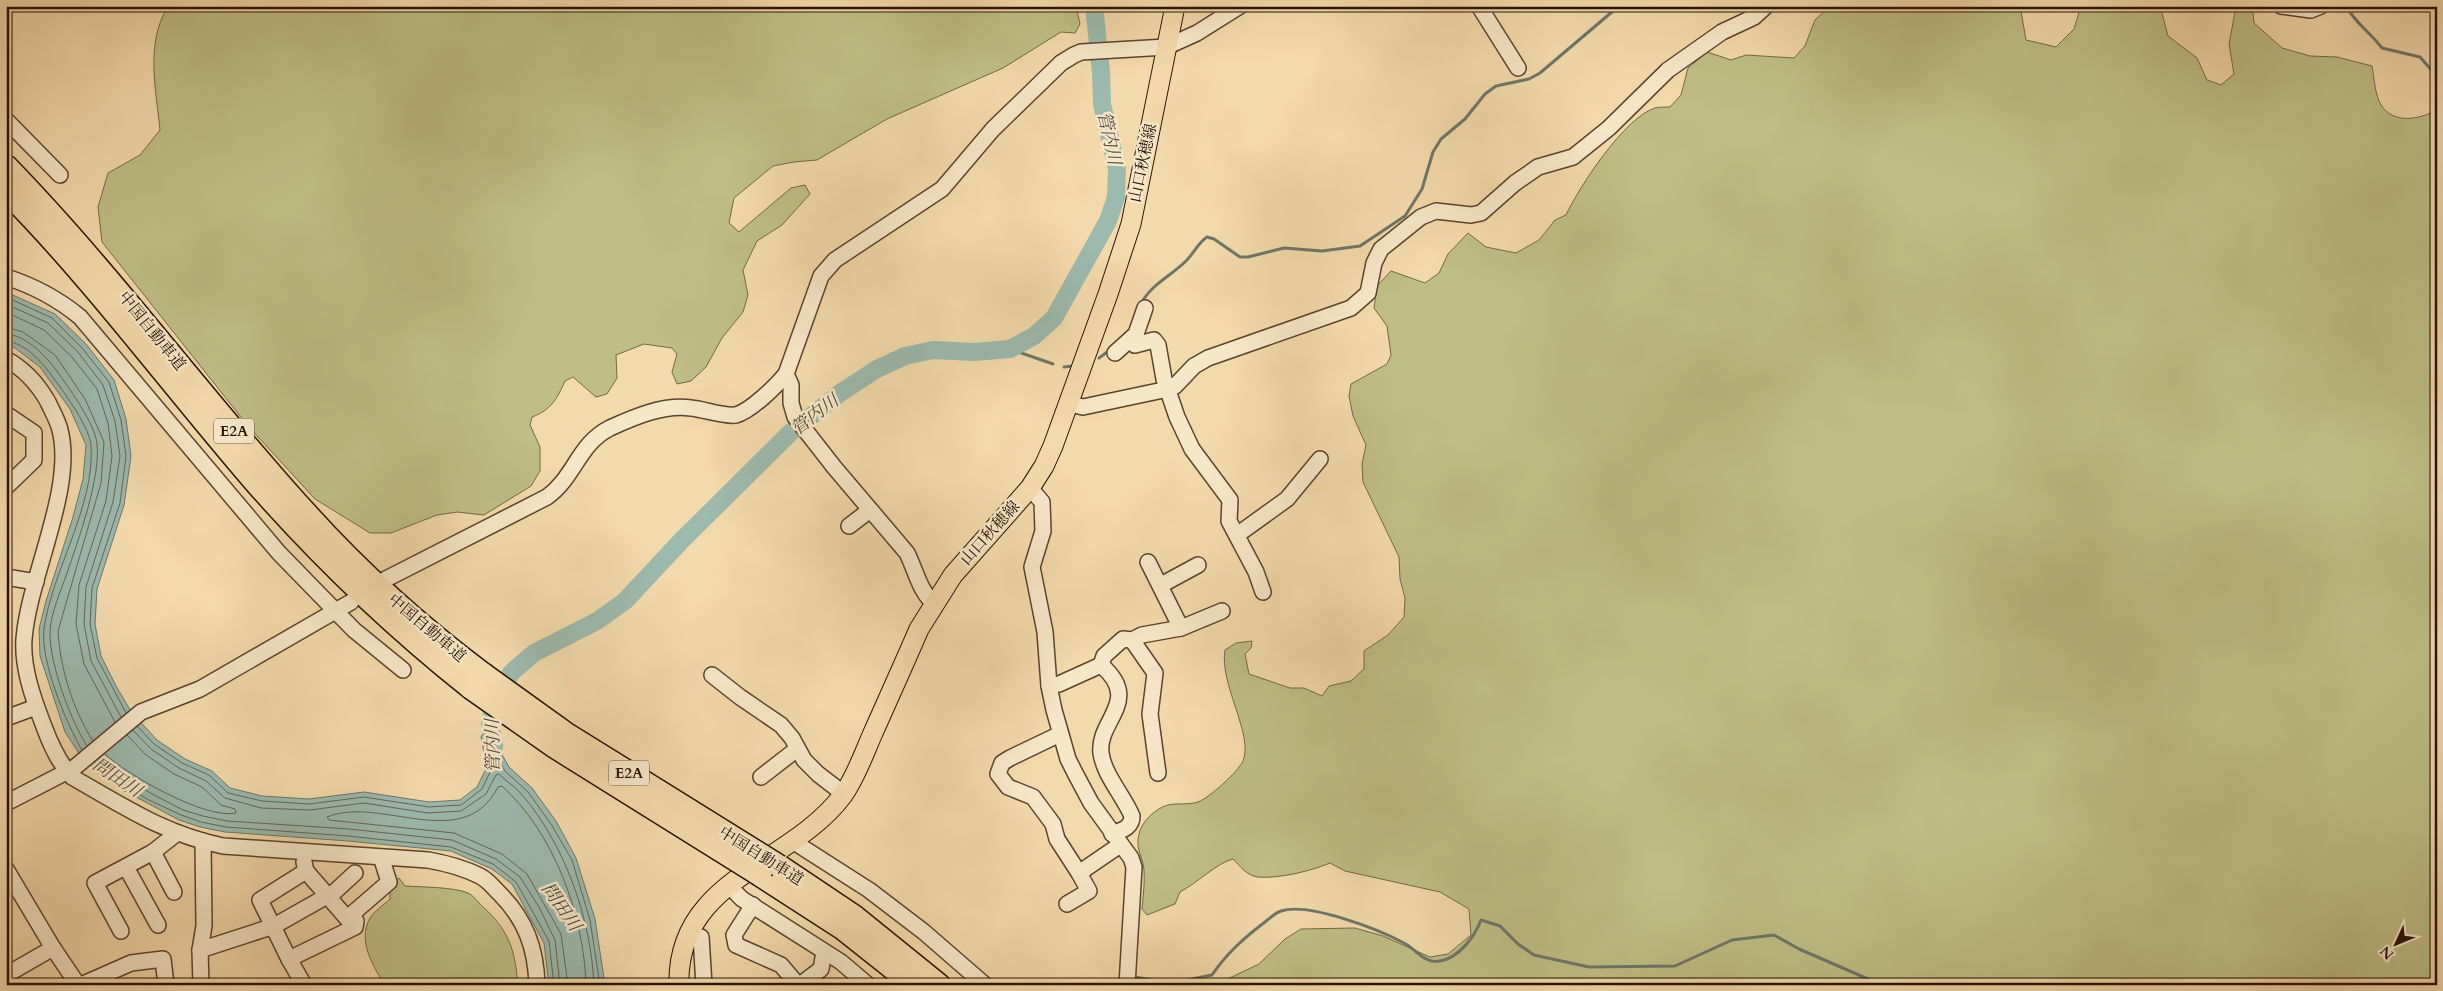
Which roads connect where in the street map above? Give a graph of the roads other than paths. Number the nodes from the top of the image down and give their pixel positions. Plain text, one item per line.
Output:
1 (1175, 6) edge
2 (1240, 6) edge
3 (1479, 6) edge
4 (1766, 6) edge
5 (2281, 6) edge
6 (2321, 6) edge
7 (1166, 47) junction
8 (1518, 68) dead end
9 (6, 120) edge
10 (6, 166) edge
11 (60, 175) dead end
12 (6, 190) edge
13 (6, 277) edge
14 (1145, 308) dead end
15 (1132, 340) junction
16 (1115, 353) dead end
17 (6, 359) edge
18 (786, 374) junction
19 (1168, 389) junction
20 (1070, 404) junction
21 (7, 415) edge
22 (1320, 459) dead end
23 (6, 486) edge
24 (1030, 488) junction
25 (870, 510) junction
26 (849, 526) dead end
27 (1237, 536) junction
28 (1148, 562) dead end
29 (1198, 565) dead end
30 (6, 577) edge
31 (386, 578) dead end
32 (36, 582) junction
33 (1161, 585) junction
34 (1263, 592) dead end
35 (350, 602) dead end
36 (934, 604) junction
37 (1222, 611) dead end
38 (336, 612) junction
39 (1181, 628) junction
40 (1132, 640) junction
41 (1101, 665) junction
42 (402, 670) dead end
43 (712, 675) dead end
44 (477, 681) junction
45 (1049, 686) junction
46 (36, 707) junction
47 (6, 718) edge
48 (1060, 734) junction
49 (797, 749) junction
50 (70, 769) junction
51 (1158, 773) dead end
52 (762, 777) dead end
53 (844, 794) junction
54 (6, 803) edge
55 (176, 834) junction
56 (1116, 840) junction
57 (203, 842) junction
58 (794, 842) junction
59 (301, 850) junction
60 (152, 852) junction
61 (381, 857) junction
62 (126, 867) junction
63 (6, 869) edge
64 (306, 871) junction
65 (769, 871) junction
66 (355, 873) dead end
67 (1079, 873) junction
68 (728, 884) junction
69 (174, 892) dead end
70 (328, 896) junction
71 (1067, 904) dead end
72 (753, 905) junction
73 (352, 924) dead end
74 (158, 925) dead end
75 (274, 926) junction
76 (121, 931) dead end
77 (702, 937) dead end
78 (53, 948) junction
79 (200, 950) junction
80 (824, 952) junction
81 (289, 959) junction
82 (8, 970) edge
83 (79, 985) edge
84 (166, 985) edge
85 (201, 985) edge
86 (304, 985) edge
87 (537, 985) edge
88 (679, 985) edge
89 (704, 985) edge
90 (799, 985) edge
91 (868, 985) edge
92 (914, 985) edge
93 (939, 985) edge
94 (985, 985) edge
95 (1126, 985) edge

1 - 7 main road, 山口秋穂線
2 - 7 street
3 - 8 street
4 - 19 street
5 - 6 street
7 - 18 street
7 - 20 main road, 山口秋穂線
9 - 11 street
10 - 44 highway, 中国自動車道 / E2A
12 - 44 highway, 中国自動車道 / E2A
13 - 38 street
14 - 15 street
15 - 16 street
15 - 19 street
17 - 32 street
18 - 25 street
18 - 31 street
19 - 20 street
19 - 27 street
20 - 24 main road, 山口秋穂線
21 - 23 street
22 - 27 street
24 - 36 main road, 山口秋穂線
24 - 45 street
25 - 26 street
25 - 36 street
27 - 34 street
28 - 33 street
29 - 33 street
30 - 32 street
32 - 46 street
33 - 39 street
35 - 38 street
36 - 53 main road, 山口秋穂線
37 - 39 street
38 - 42 street
38 - 50 street
39 - 40 street
40 - 41 street
40 - 51 street
41 - 45 street
41 - 56 street
43 - 49 street
44 - 65 highway, 中国自動車道 / E2A, bridge
45 - 48 street
46 - 47 street
46 - 50 street
48 - 56 street
48 - 67 street
49 - 52 street
49 - 53 street
50 - 54 street
50 - 55 street
53 - 58 main road, 山口秋穂線
55 - 57 street
55 - 60 street
56 - 67 street
56 - 95 street
57 - 59 street
57 - 79 street
58 - 68 main road, 山口秋穂線
58 - 94 street
59 - 61 street
59 - 64 street
60 - 62 street
60 - 69 street
61 - 81 street
61 - 87 street
62 - 74 street
62 - 76 street
63 - 78 street
64 - 70 street
64 - 75 street
65 - 92 highway, 中国自動車道 / E2A
65 - 93 highway, 中国自動車道 / E2A
66 - 70 street
67 - 71 street
68 - 72 street
68 - 88 main road, 山口秋穂線
70 - 73 street
70 - 75 street
72 - 80 street
72 - 90 street
75 - 79 street
75 - 81 street
77 - 89 street
78 - 82 street
78 - 83 street
79 - 85 street
80 - 90 street
80 - 91 street
81 - 86 street
83 - 84 street

